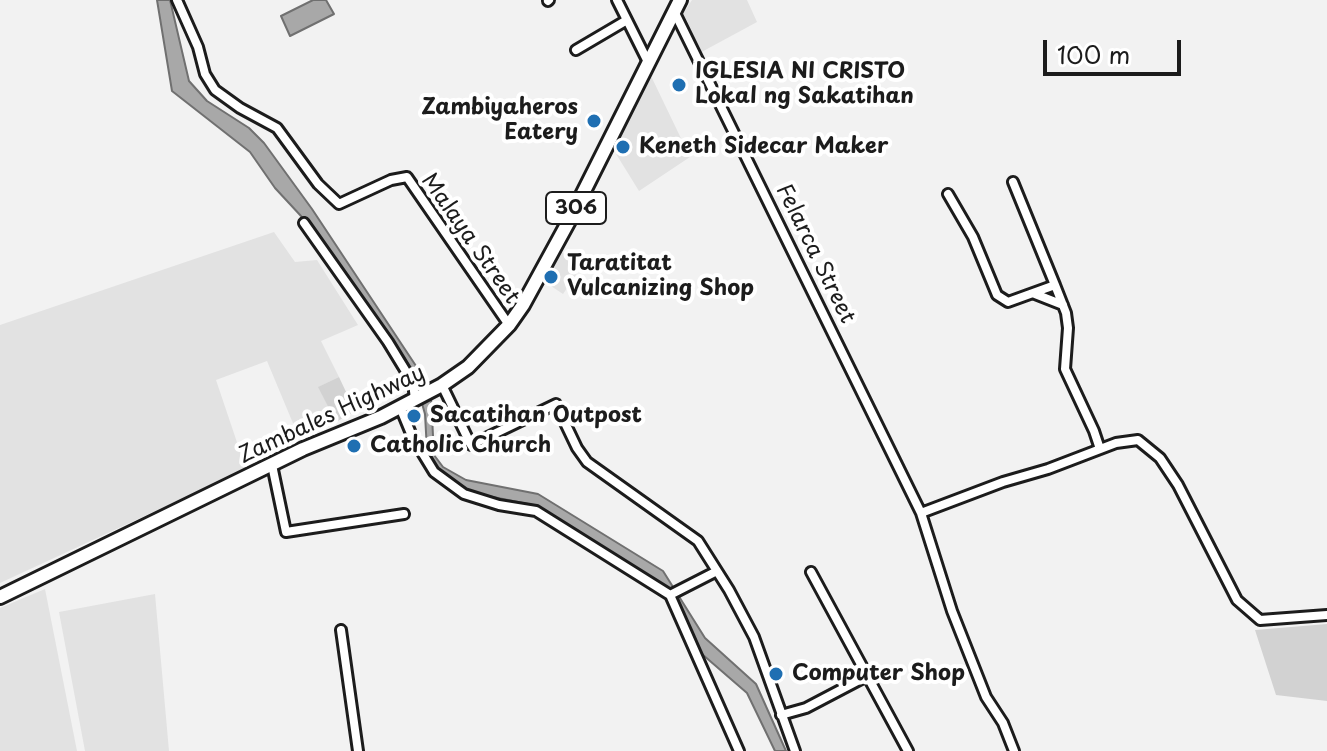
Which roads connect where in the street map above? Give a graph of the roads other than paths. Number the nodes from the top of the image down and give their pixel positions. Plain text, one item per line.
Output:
1 (177, 0) edge
2 (617, 0) edge
3 (677, 5) edge
4 (627, 20) junction
5 (576, 50) dead end
6 (648, 62) junction
7 (1013, 182) dead end
8 (948, 194) dead end
9 (304, 223) dead end
10 (1055, 285) junction
11 (1035, 294) junction
12 (1063, 305) junction
13 (509, 325) junction
14 (439, 386) junction
15 (416, 398) junction
16 (400, 407) junction
17 (1100, 449) junction
18 (272, 465) junction
19 (921, 513) junction
20 (404, 514) dead end
21 (717, 571) junction
22 (811, 572) dead end
23 (670, 595) junction
24 (0, 597) edge
25 (1327, 615) edge
26 (341, 630) dead end
27 (867, 676) junction
28 (781, 715) junction
29 (358, 751) edge
30 (739, 751) edge
31 (795, 751) edge
32 (908, 751) edge
33 (1014, 751) edge

1 - 13 street, Malaya Street
2 - 4 street
3 - 6 main road, Zambales Highway / 306
3 - 19 street, Felarca Street
4 - 5 street
4 - 6 street
6 - 13 main road, Zambales Highway / 306
7 - 10 street
8 - 11 street
9 - 15 street
10 - 11 street
10 - 12 street
11 - 12 street
12 - 17 street
13 - 14 main road, Zambales Highway / 306
14 - 15 main road, Zambales Highway / 306
14 - 21 street
15 - 16 main road, Zambales Highway / 306
16 - 18 main road, Zambales Highway / 306
16 - 23 street
17 - 19 street
17 - 25 street
18 - 20 street
18 - 24 main road, Zambales Highway / 306
19 - 33 street, Felarca Street
21 - 23 street
21 - 28 street
22 - 27 street
23 - 30 street
26 - 29 street
27 - 28 street
27 - 32 street
28 - 31 street

